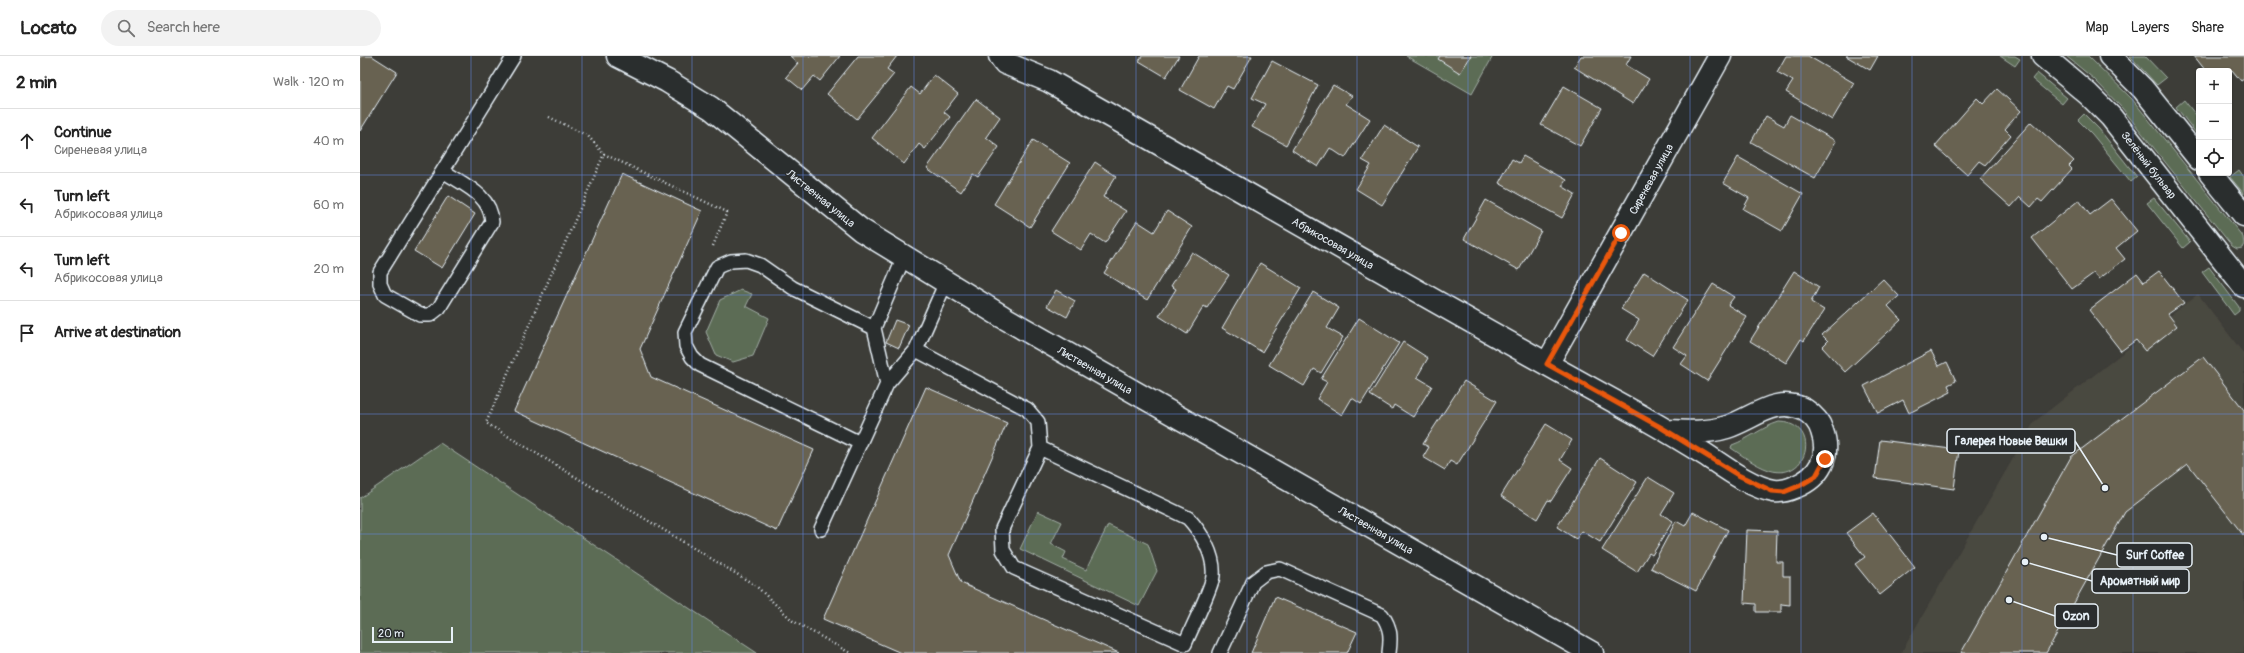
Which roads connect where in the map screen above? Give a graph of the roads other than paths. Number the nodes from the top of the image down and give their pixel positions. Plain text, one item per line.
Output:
1 (514, 56) edge
2 (618, 56) edge
3 (1000, 56) edge
4 (1720, 56) edge
5 (2043, 56) edge
6 (2110, 56) edge
7 (2196, 155) edge
8 (443, 171) junction
9 (2212, 176) edge
10 (2244, 215) edge
11 (904, 257) junction
12 (946, 282) junction
13 (2244, 286) edge
14 (874, 328) junction
15 (916, 350) junction
16 (1547, 364) junction
17 (886, 384) junction
18 (1667, 431) junction
19 (860, 443) junction
20 (1040, 448) junction
21 (821, 529) dead end
22 (1220, 653) edge
23 (1390, 653) edge
24 (1592, 653) edge

1 - 8 lane
2 - 11 street, Лиственная улица
3 - 16 street, Абрикосовая улица
4 - 16 street, Сиреневая улица
5 - 13 street, Зелёный бульвар
6 - 7 street
8 - 8 lane
9 - 10 street
11 - 12 street, Лиственная улица
11 - 14 lane
12 - 15 lane
12 - 24 street, Лиственная улица
14 - 17 lane
14 - 19 lane
15 - 17 lane
15 - 20 lane
16 - 18 street, Абрикосовая улица
17 - 19 lane
18 - 18 street, Абрикосовая улица
19 - 21 lane
20 - 20 lane
22 - 23 lane

